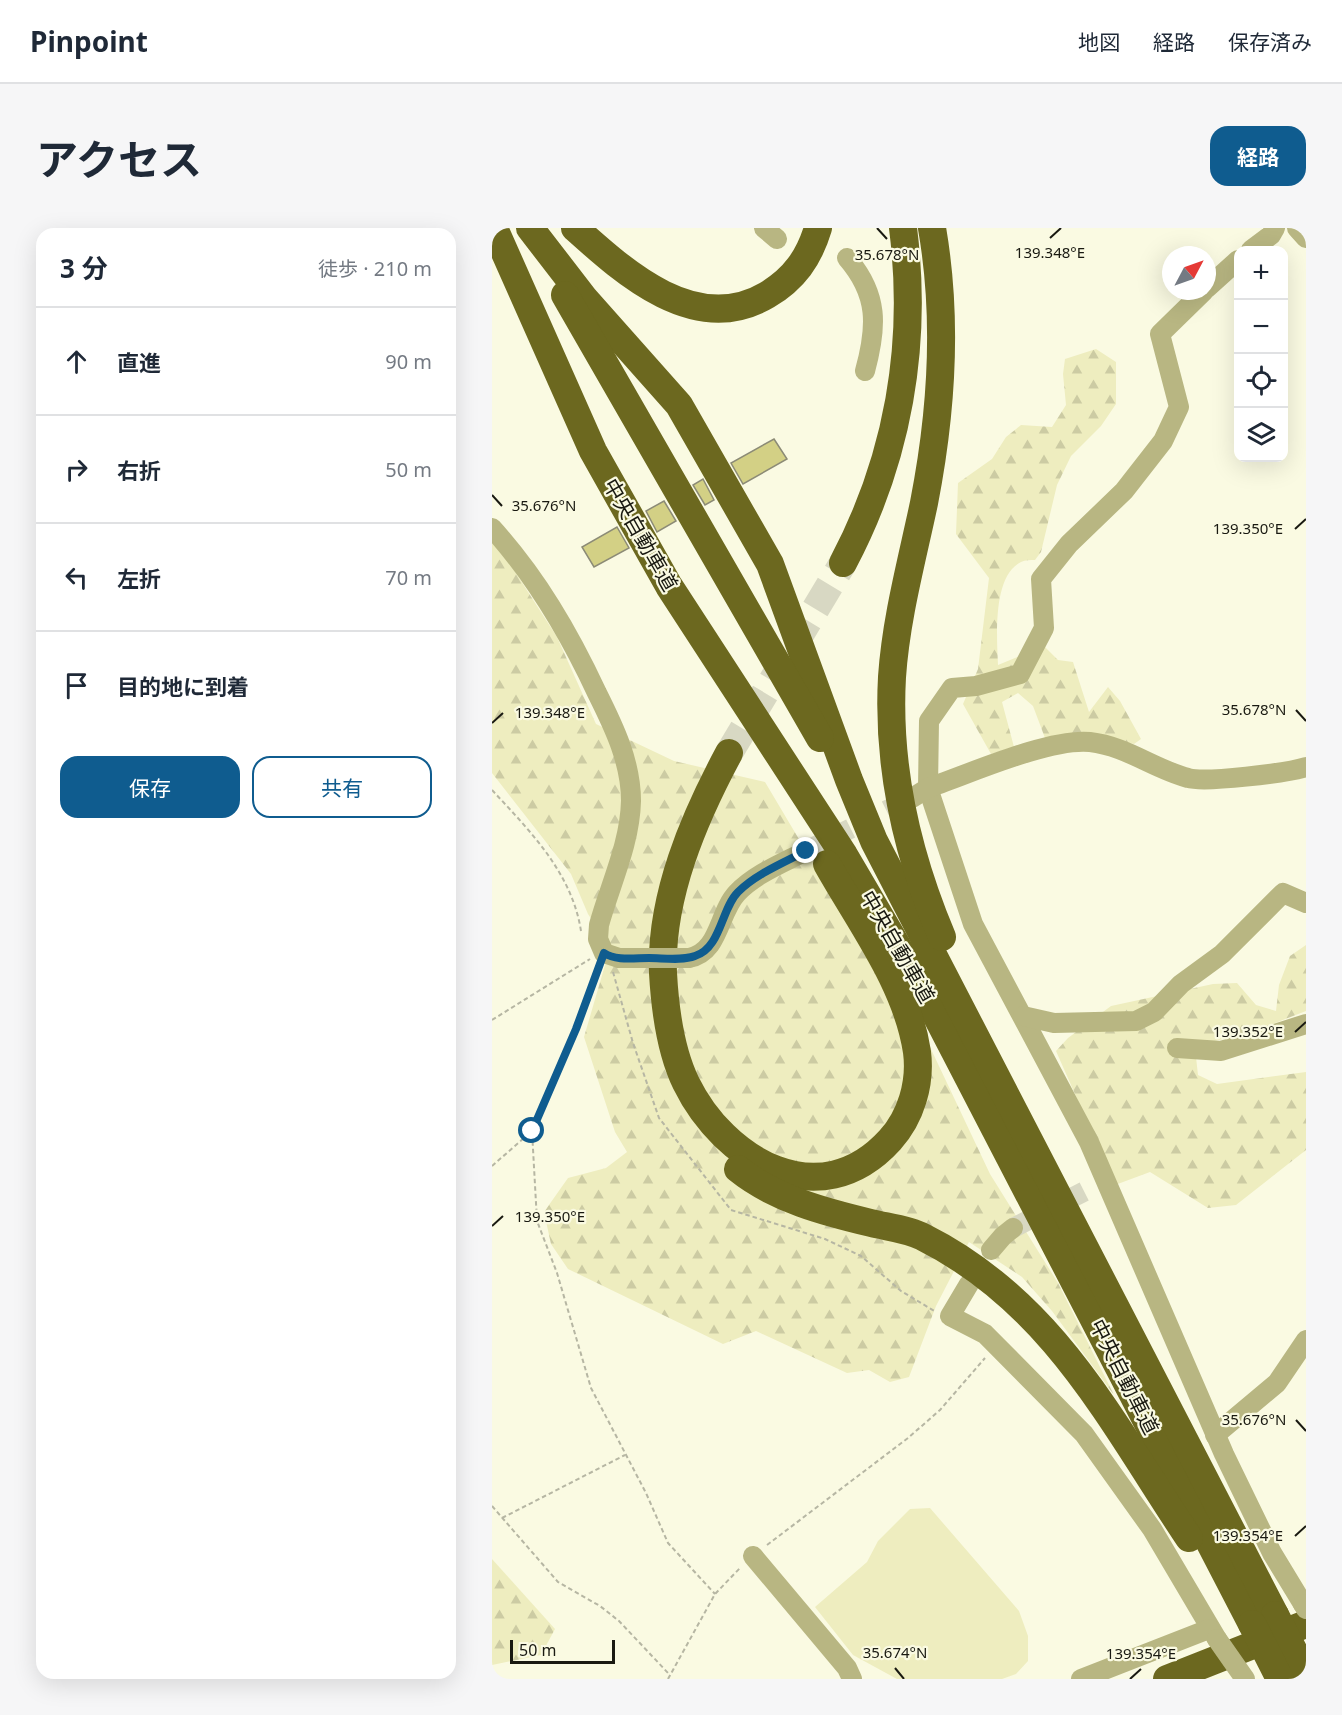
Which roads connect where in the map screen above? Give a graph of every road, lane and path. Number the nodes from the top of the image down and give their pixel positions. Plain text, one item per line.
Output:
1 (494, 228) edge
2 (528, 228) edge
3 (575, 228) edge
4 (818, 228) edge
5 (883, 228) edge
6 (903, 228) edge
7 (932, 228) edge
8 (1275, 228) edge
9 (1297, 228) edge
10 (1306, 237) edge
11 (1257, 246) edge
12 (847, 258) dead end
13 (1234, 265) edge
14 (1216, 281) edge
15 (1196, 300) edge
16 (865, 371) dead end
17 (492, 528) edge
18 (669, 586) junction
19 (1306, 767) edge
20 (492, 790) edge
21 (920, 793) junction
22 (859, 806) junction
23 (806, 851) tunnel mouth
24 (1306, 903) edge
25 (581, 933) dead end
26 (611, 956) junction
27 (1023, 1016) junction
28 (492, 1020) edge
29 (1306, 1024) edge
30 (1177, 1048) dead end
31 (532, 1131) junction
32 (492, 1166) edge
33 (1012, 1228) tunnel mouth
34 (991, 1250) dead end
35 (1103, 1282) junction
36 (969, 1284) dead end
37 (1306, 1340) edge
38 (996, 1344) junction
39 (1215, 1435) junction
40 (625, 1455) junction
41 (492, 1506) edge
42 (502, 1518) junction
43 (753, 1556) junction
44 (715, 1594) junction
45 (1303, 1604) edge
46 (1256, 1615) junction
47 (1213, 1634) junction
48 (1295, 1669) edge
49 (670, 1674) junction
50 (668, 1679) edge
51 (852, 1679) edge
52 (1081, 1679) edge
53 (1167, 1679) edge
54 (1217, 1679) edge
55 (1245, 1679) edge

1 - 18 highway, 中央自動車道
2 - 22 highway
2 - 22 highway, 中央自動車道
3 - 4 highway
5 - 6 highway
7 - 35 highway
8 - 11 street
9 - 10 street
12 - 16 street
13 - 14 street
15 - 21 street
17 - 26 street
18 - 46 highway, 中央自動車道
18 - 46 highway
19 - 21 street
20 - 25 path
21 - 27 street
22 - 35 highway, 中央自動車道
23 - 26 street, bridge
24 - 27 street
26 - 28 path
26 - 31 path
27 - 39 street
29 - 30 street
31 - 32 path
31 - 40 path
33 - 34 street
35 - 46 highway, 中央自動車道
36 - 38 street
37 - 39 street
38 - 43 path
38 - 47 street
39 - 45 street
40 - 42 path
40 - 44 path
41 - 42 path
42 - 49 path
43 - 44 path
43 - 51 street
44 - 49 path
45 - 53 highway
46 - 48 highway, 中央自動車道, bridge
47 - 52 street
47 - 55 street, bridge
48 - 54 highway
49 - 50 path

